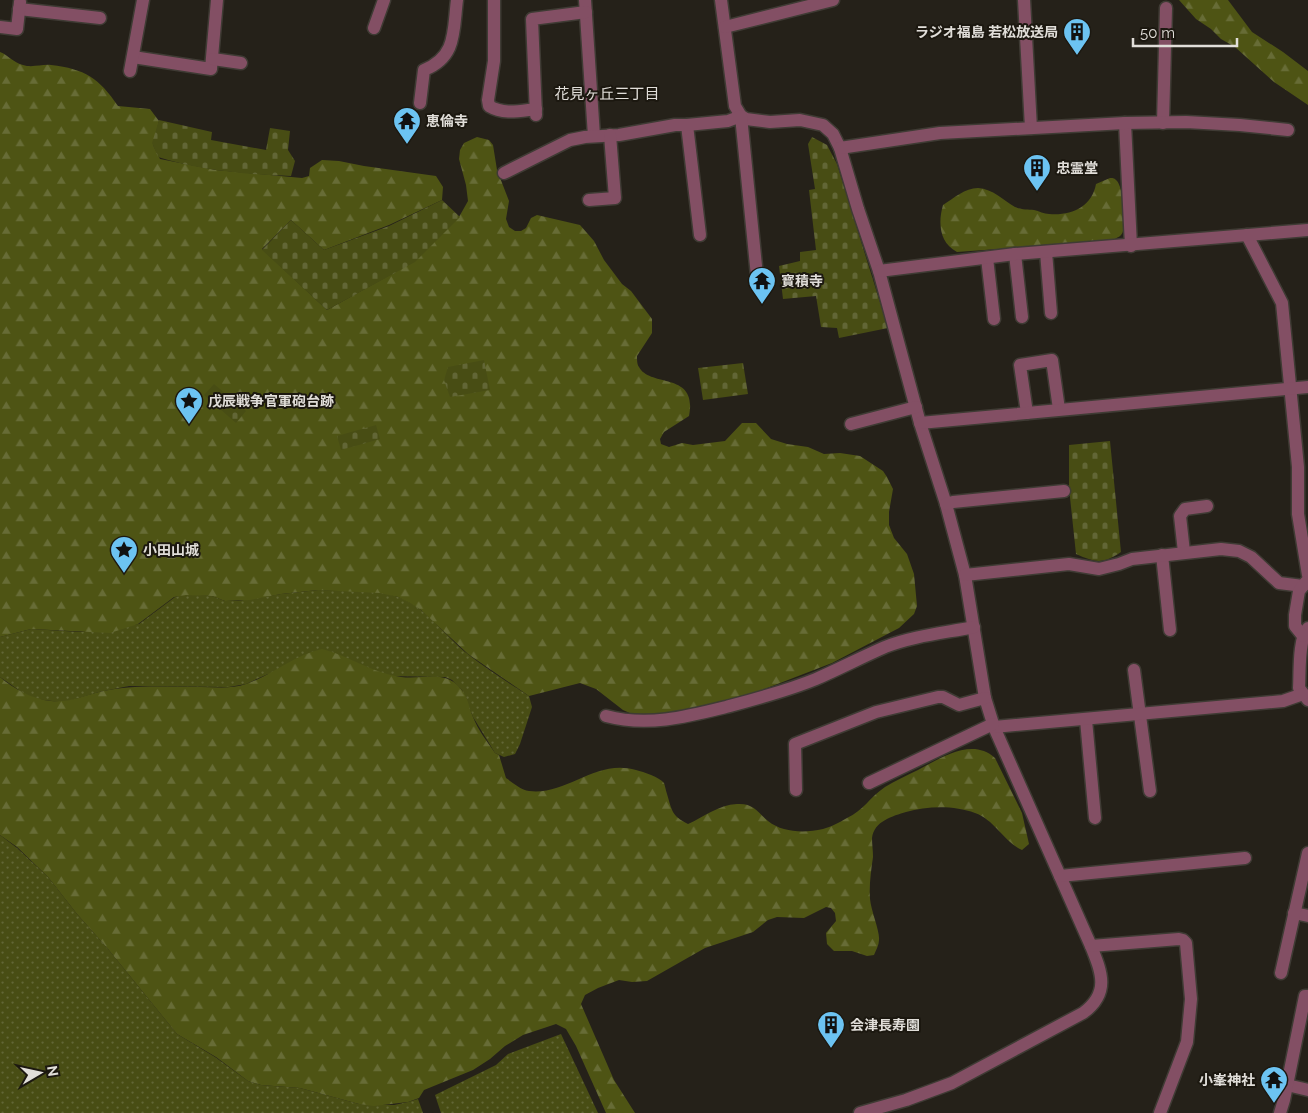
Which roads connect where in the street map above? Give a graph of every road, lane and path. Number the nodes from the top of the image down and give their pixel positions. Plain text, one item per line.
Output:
1 (143, 0) edge
2 (217, 0) edge
3 (384, 0) edge
4 (457, 0) edge
5 (494, 0) edge
6 (721, 0) edge
7 (833, 0) edge
8 (1024, 0) edge
9 (19, 4) edge
10 (586, 6) edge
11 (1166, 8) dead end
12 (100, 18) dead end
13 (0, 27) edge
14 (725, 27) junction
15 (374, 28) dead end
16 (133, 57) junction
17 (213, 59) junction
18 (241, 63) dead end
19 (130, 71) dead end
20 (420, 103) dead end
21 (741, 116) junction
22 (1125, 123) junction
23 (1163, 123) junction
24 (687, 126) junction
25 (1031, 128) junction
26 (1288, 130) dead end
27 (610, 135) junction
28 (594, 136) junction
29 (840, 148) junction
30 (504, 172) dead end
31 (589, 200) dead end
32 (1308, 230) edge
33 (700, 235) dead end
34 (1247, 235) junction
35 (1131, 246) junction
36 (1046, 252) junction
37 (1015, 254) junction
38 (987, 258) junction
39 (879, 271) junction
40 (757, 276) dead end
41 (1051, 313) dead end
42 (1022, 317) dead end
43 (994, 319) dead end
44 (1308, 387) edge
45 (1290, 389) junction
46 (916, 407) junction
47 (1059, 409) junction
48 (1026, 413) junction
49 (920, 423) junction
50 (851, 424) dead end
51 (1064, 491) dead end
52 (946, 504) junction
53 (1206, 506) dead end
54 (1184, 552) junction
55 (1162, 555) junction
56 (965, 575) junction
57 (1306, 580) edge
58 (974, 627) junction
59 (1170, 630) dead end
60 (1306, 632) edge
61 (1134, 670) dead end
62 (1306, 697) edge
63 (985, 698) junction
64 (1140, 714) junction
65 (606, 716) dead end
66 (1086, 720) junction
67 (994, 725) junction
68 (869, 783) dead end
69 (796, 790) dead end
70 (1150, 791) dead end
71 (1095, 818) dead end
72 (1308, 853) edge
73 (1245, 858) dead end
74 (1060, 876) junction
75 (1294, 913) junction
76 (1308, 916) edge
77 (1090, 946) junction
78 (1281, 974) dead end
79 (1308, 996) edge
80 (1287, 1085) junction
81 (1308, 1090) edge
82 (860, 1113) edge
83 (1160, 1113) edge
84 (1280, 1113) edge

1 - 16 street
2 - 17 street
3 - 15 street
4 - 20 street
5 - 10 street
6 - 14 street
7 - 14 street
8 - 25 street
9 - 12 street
9 - 13 street
10 - 28 street
11 - 23 street
14 - 21 street
16 - 17 street
16 - 19 street
17 - 18 street
21 - 24 street
21 - 29 street
21 - 40 street
22 - 23 street
22 - 25 street
22 - 35 street
23 - 26 street
24 - 27 street
24 - 33 street
25 - 29 street
27 - 28 street
27 - 31 street
28 - 30 street
29 - 39 street
32 - 34 street
34 - 35 street
34 - 45 street
35 - 36 street
36 - 37 street
36 - 41 street
37 - 38 street
37 - 42 street
38 - 39 street
38 - 43 street
39 - 46 street
44 - 45 street
45 - 47 street
45 - 57 street
46 - 49 street
46 - 50 street
47 - 48 street
47 - 48 street
48 - 49 street
49 - 52 street
51 - 52 street
52 - 56 street
53 - 54 street
54 - 55 street
54 - 57 street
55 - 56 street
55 - 59 street
56 - 58 street
57 - 60 street
58 - 63 street
58 - 65 street
60 - 62 street
61 - 64 street
62 - 64 street
63 - 67 street
63 - 69 street
64 - 66 street
64 - 70 street
66 - 67 street
66 - 71 street
67 - 68 street
67 - 74 street
72 - 75 street
73 - 74 street
74 - 77 street
75 - 76 street
75 - 78 street
77 - 82 street
77 - 83 street
79 - 80 street
80 - 81 street
80 - 84 street

